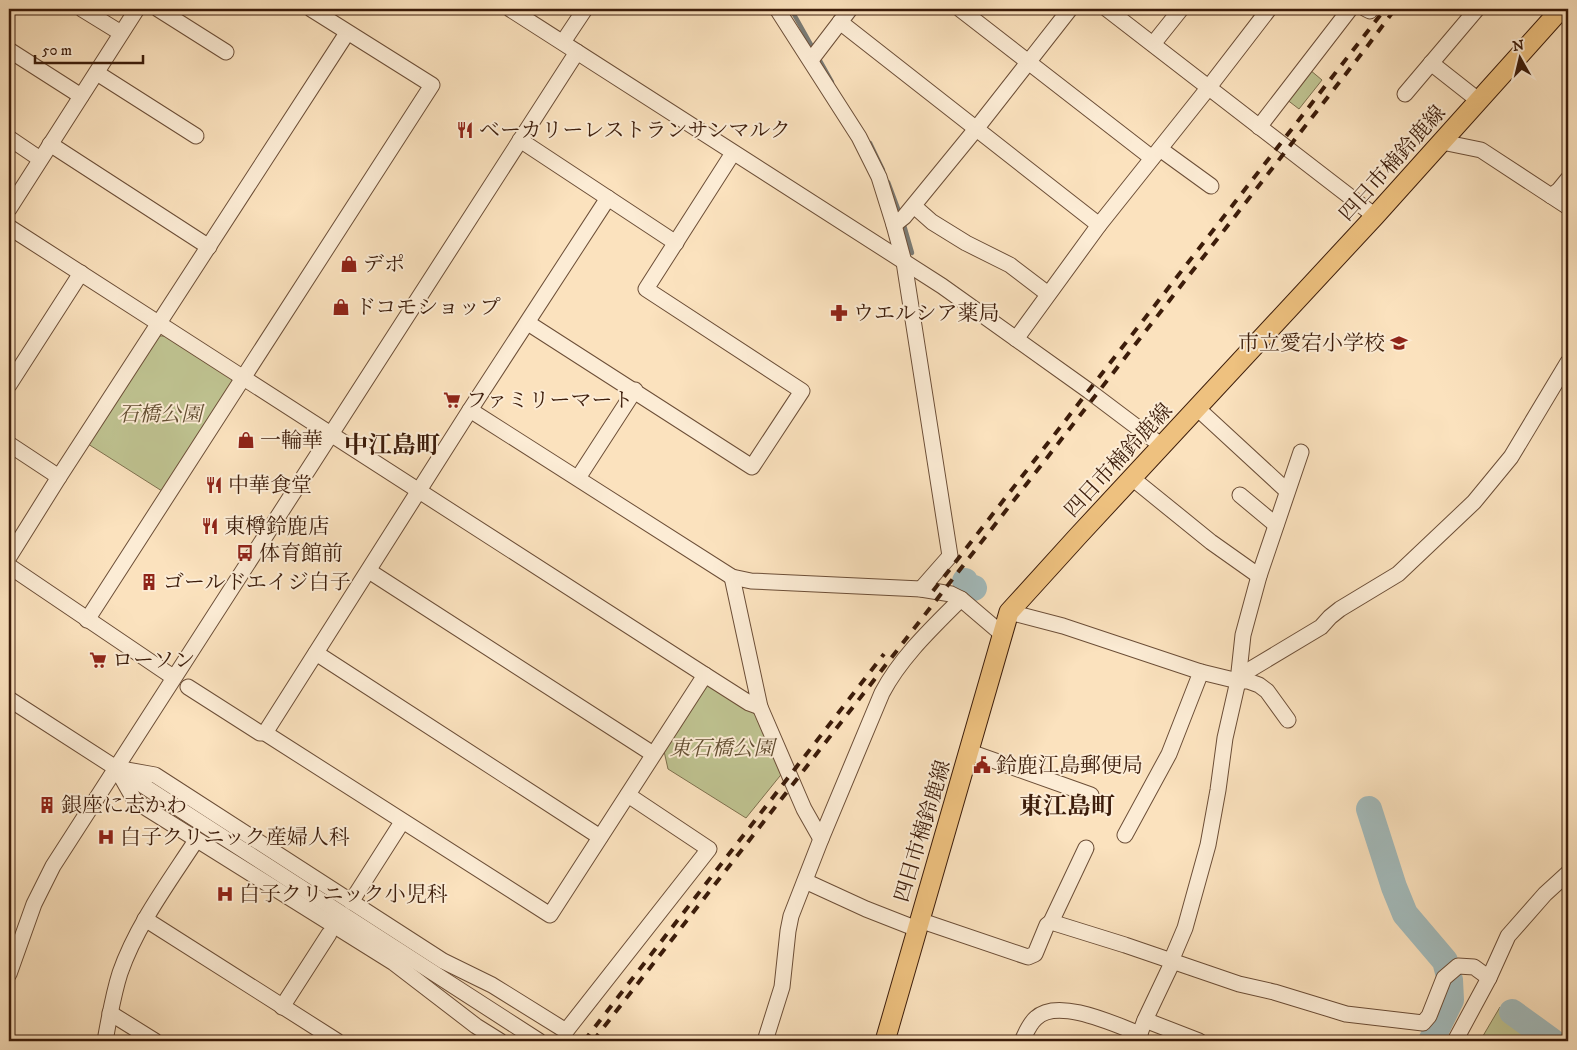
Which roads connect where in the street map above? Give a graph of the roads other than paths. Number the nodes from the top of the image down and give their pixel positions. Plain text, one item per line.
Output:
1 (82, 9) edge
2 (137, 9) edge
3 (158, 9) edge
4 (311, 9) edge
5 (510, 9) edge
6 (585, 9) edge
7 (777, 9) edge
8 (850, 9) edge
9 (960, 9) edge
10 (1070, 9) edge
11 (1107, 9) edge
12 (1181, 9) edge
13 (1269, 9) edge
14 (1350, 9) edge
15 (1366, 9) edge
16 (1371, 9) edge
17 (1477, 9) edge
18 (1561, 9) edge
19 (840, 22) junction
20 (347, 32) junction
21 (121, 33) junction
22 (562, 42) junction
23 (1153, 44) junction
24 (9, 50) edge
25 (226, 52) dead end
26 (577, 52) junction
27 (811, 60) junction
28 (1029, 62) junction
29 (1431, 63) junction
30 (97, 73) junction
31 (1209, 88) junction
32 (1405, 94) dead end
33 (81, 96) junction
34 (1478, 100) junction
35 (1258, 128) junction
36 (976, 129) junction
37 (196, 136) dead end
38 (9, 138) edge
39 (520, 140) junction
40 (1442, 142) junction
41 (50, 144) junction
42 (733, 153) junction
43 (1156, 154) junction
44 (40, 158) junction
45 (1568, 179) edge
46 (1211, 186) dead end
47 (1551, 196) junction
48 (608, 198) junction
49 (1568, 207) edge
50 (9, 209) edge
51 (1375, 216) junction
52 (903, 217) junction
53 (1099, 225) junction
54 (9, 227) edge
55 (676, 243) junction
56 (209, 247) junction
57 (904, 262) junction
58 (81, 273) junction
59 (1048, 294) junction
60 (159, 323) junction
61 (528, 323) junction
62 (1016, 339) junction
63 (1568, 362) edge
64 (242, 378) junction
65 (9, 385) edge
66 (635, 390) junction
67 (1197, 408) junction
68 (470, 410) junction
69 (331, 433) junction
70 (9, 444) edge
71 (1162, 446) junction
72 (1301, 452) dead end
73 (59, 477) junction
74 (578, 478) junction
75 (1132, 478) junction
76 (420, 491) junction
77 (1287, 491) junction
78 (1240, 495) dead end
79 (1276, 525) junction
80 (9, 557) edge
81 (9, 566) edge
82 (369, 571) junction
83 (1259, 576) junction
84 (732, 577) junction
85 (921, 589) junction
86 (961, 598) junction
87 (1009, 612) junction
88 (87, 620) junction
89 (1002, 634) junction
90 (316, 653) junction
91 (1201, 672) junction
92 (705, 675) junction
93 (173, 677) junction
94 (1238, 681) junction
95 (188, 686) dead end
96 (9, 699) edge
97 (760, 707) junction
98 (1288, 720) dead end
99 (265, 733) junction
100 (970, 752) junction
101 (653, 754) junction
102 (116, 768) junction
103 (628, 795) junction
104 (1091, 795) dead end
105 (402, 822) junction
106 (1125, 835) dead end
107 (600, 837) junction
108 (820, 839) junction
109 (193, 845) dead end
110 (1086, 848) dead end
111 (1568, 873) edge
112 (805, 882) junction
113 (351, 902) junction
114 (145, 919) junction
115 (1051, 922) junction
116 (918, 924) junction
117 (330, 934) dead end
118 (1172, 961) junction
119 (9, 974) edge
120 (1489, 978) junction
121 (282, 1007) junction
122 (110, 1013) junction
123 (1141, 1032) edge
124 (562, 1036) edge
125 (105, 1041) edge
126 (155, 1041) edge
127 (337, 1041) edge
128 (500, 1041) edge
129 (539, 1041) edge
130 (765, 1041) edge
131 (885, 1041) edge
132 (1022, 1041) edge
133 (1199, 1041) edge
134 (1455, 1041) edge

1 - 21 street
2 - 21 street
3 - 25 street
4 - 20 street
5 - 22 street
6 - 22 street
7 - 27 street
8 - 19 street
9 - 28 street
10 - 28 street
11 - 23 street
12 - 23 street
13 - 31 street
14 - 35 street
15 - 16 street
17 - 29 street
18 - 34 main road, 四日市楠鈴鹿線
19 - 27 street
19 - 36 street
20 - 56 street
20 - 64 street
21 - 30 street
22 - 26 street
23 - 31 street
24 - 33 street
26 - 39 street
26 - 42 street
27 - 52 street
28 - 36 street
28 - 43 street
29 - 32 street
29 - 34 street
30 - 33 street
30 - 37 street
31 - 35 street
31 - 43 street
33 - 41 street
34 - 40 main road, 四日市楠鈴鹿線
35 - 51 street
36 - 52 street
36 - 53 street
38 - 44 street
39 - 48 street
39 - 69 street
40 - 47 street
40 - 51 main road, 四日市楠鈴鹿線
41 - 44 street
41 - 56 street
42 - 55 street
42 - 57 street
43 - 46 street
43 - 53 street
44 - 50 street
45 - 47 street
47 - 49 street
48 - 55 street
48 - 61 street
51 - 67 main road, 四日市楠鈴鹿線
52 - 57 street
52 - 59 street
53 - 59 street
54 - 58 street
55 - 66 street
56 - 60 street
57 - 62 street
57 - 85 street
58 - 60 street
58 - 65 street
59 - 62 street
60 - 64 street
60 - 73 street
61 - 66 street
61 - 68 street
62 - 71 street
63 - 94 street
64 - 69 street
64 - 88 street
66 - 74 street
67 - 71 main road, 四日市楠鈴鹿線
67 - 77 street
68 - 74 street
68 - 76 street
69 - 76 street
69 - 93 street
70 - 73 street
71 - 75 main road, 四日市楠鈴鹿線
72 - 77 street
73 - 80 street
74 - 84 street
75 - 83 street
75 - 87 main road, 四日市楠鈴鹿線
76 - 82 street
76 - 92 street
77 - 79 street
78 - 79 street
79 - 83 street
81 - 88 street
82 - 90 street
82 - 101 street
83 - 94 street
84 - 85 street
84 - 97 street
85 - 86 street
86 - 89 street
86 - 108 street
87 - 89 main road, 四日市楠鈴鹿線
87 - 91 street
88 - 93 street
89 - 100 main road, 四日市楠鈴鹿線
90 - 99 street
90 - 107 street
91 - 94 street
91 - 106 street
92 - 97 street
92 - 101 street
93 - 102 street
94 - 98 street
94 - 118 street
95 - 99 street
96 - 102 street
97 - 108 street
99 - 105 street
100 - 104 street
100 - 116 main road, 四日市楠鈴鹿線
101 - 103 street
102 - 113 street
102 - 119 street
102 - 128 street
102 - 129 street
103 - 107 street
103 - 124 street
105 - 107 street
105 - 113 street
108 - 112 street
109 - 114 street
110 - 115 street
111 - 120 street
112 - 116 street
112 - 130 street
113 - 124 street
114 - 121 street
114 - 122 street
115 - 116 street
115 - 118 street
116 - 131 main road, 四日市楠鈴鹿線
117 - 121 street
118 - 120 street
118 - 123 street
120 - 134 street
121 - 127 street
122 - 125 street
122 - 126 street
123 - 132 street
123 - 133 street

